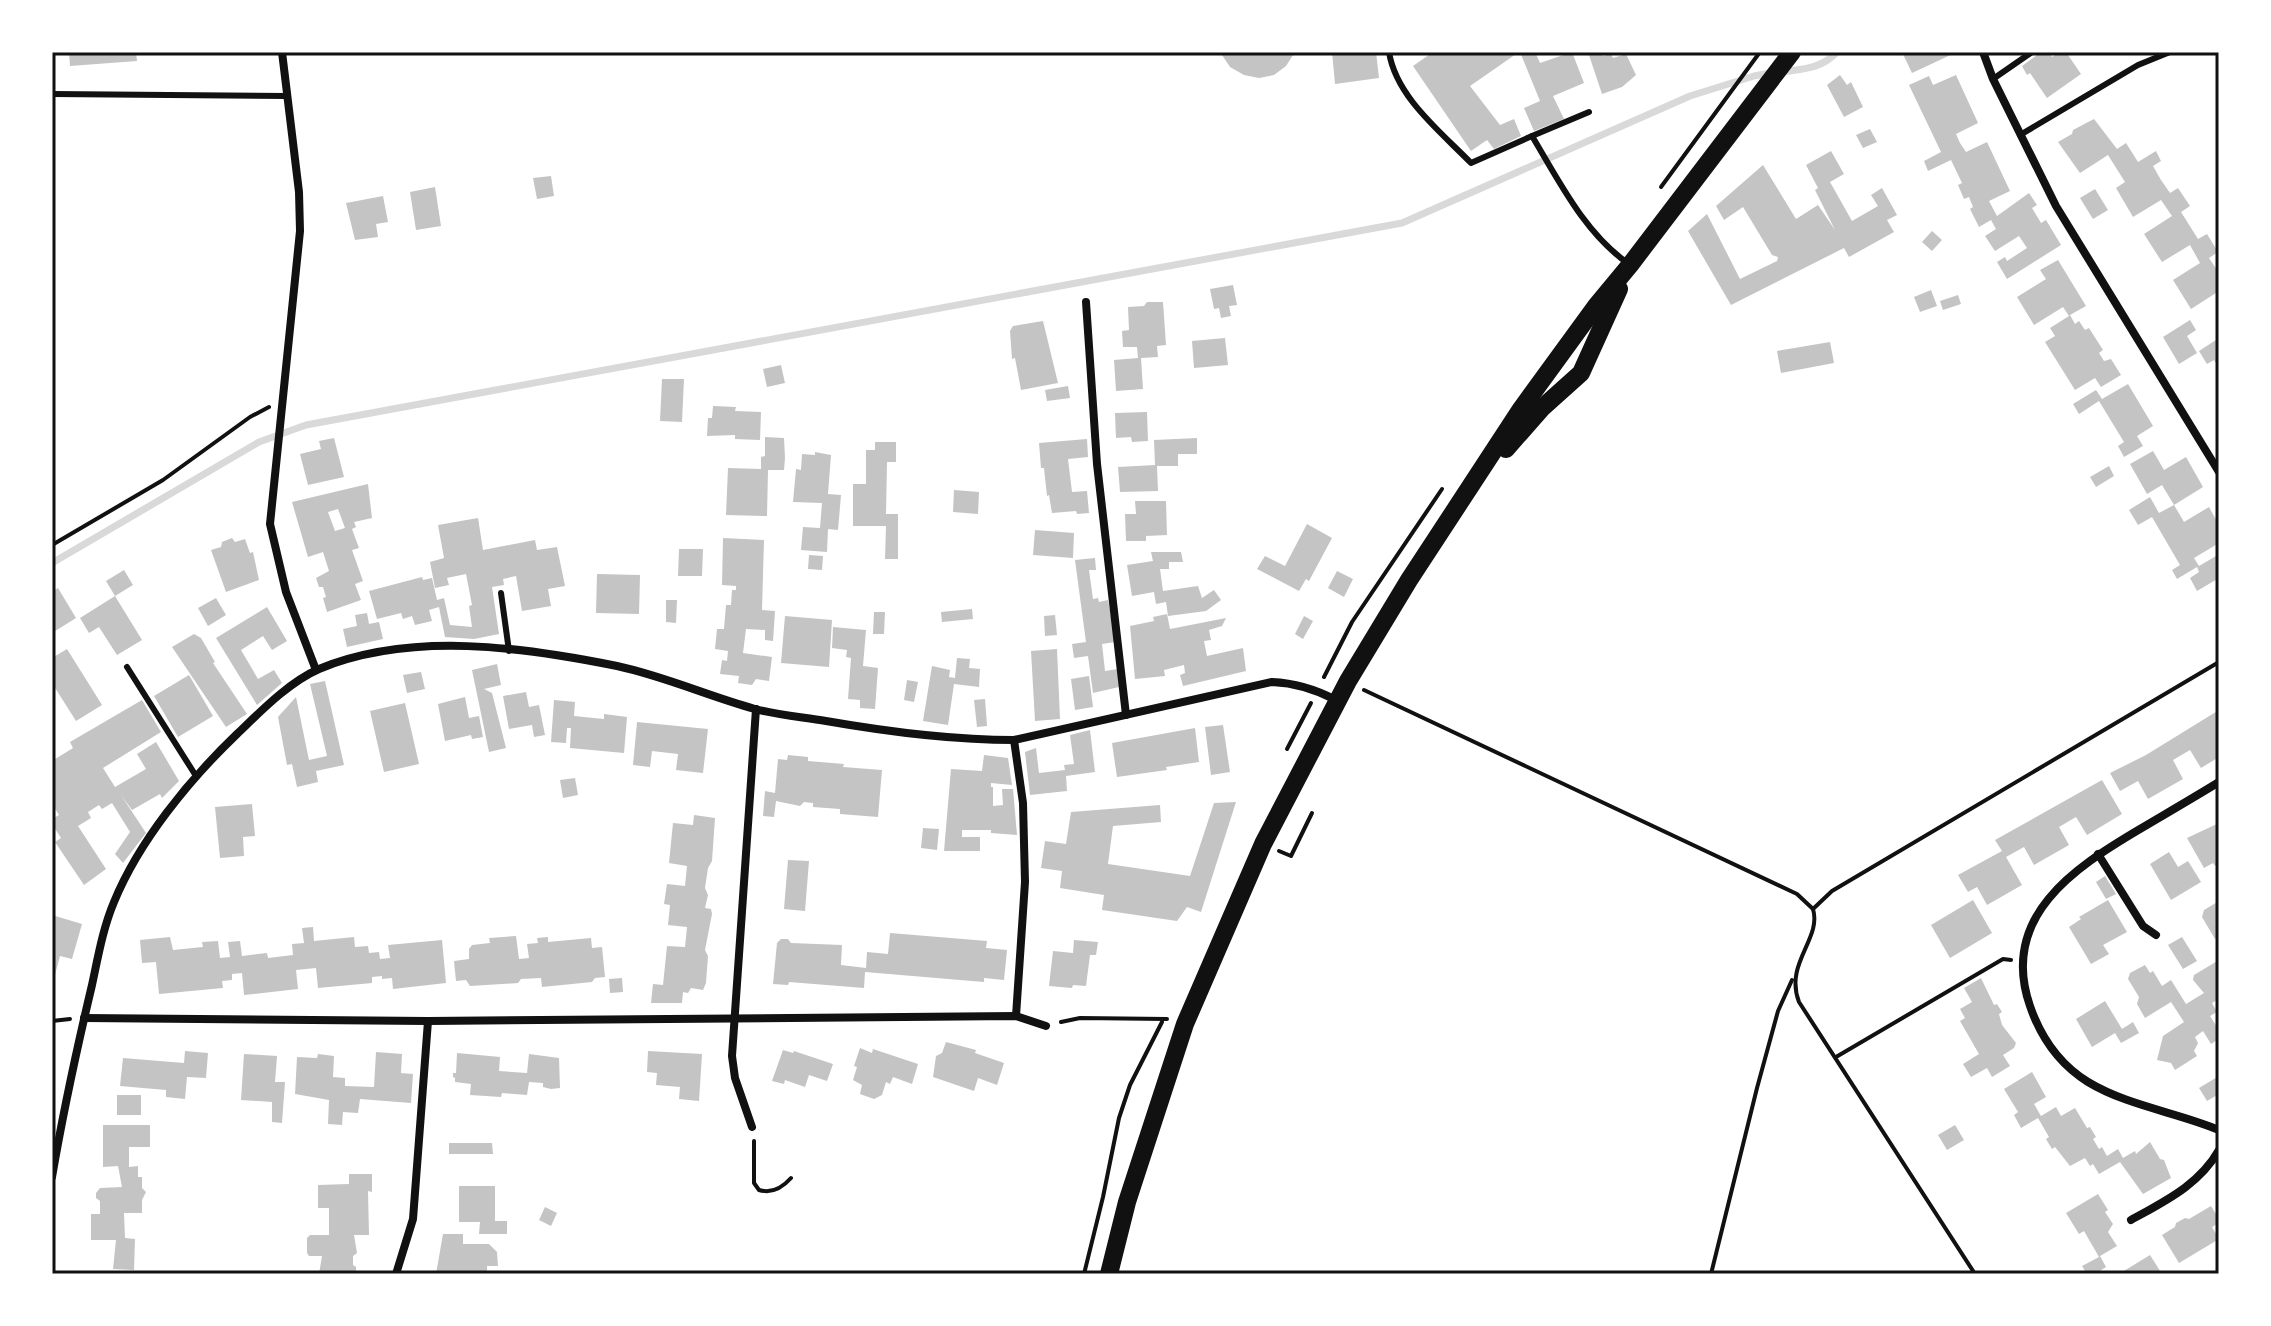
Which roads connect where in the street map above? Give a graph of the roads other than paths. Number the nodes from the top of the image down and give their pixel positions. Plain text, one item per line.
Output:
1 (282, 52) edge
2 (1389, 52) edge
3 (1983, 52) edge
4 (2032, 52) edge
5 (2170, 52) edge
6 (1789, 56) edge
7 (1993, 79) junction
8 (52, 94) edge
9 (287, 96) junction
10 (1589, 112) dead end
11 (2020, 135) junction
12 (1534, 140) junction
13 (1630, 265) junction
14 (1086, 302) dead end
15 (2219, 472) edge
16 (1471, 489) junction
17 (501, 593) dead end
18 (509, 651) junction
19 (127, 667) dead end
20 (316, 670) junction
21 (1337, 700) junction
22 (756, 709) junction
23 (1126, 715) junction
24 (1014, 740) junction
25 (196, 776) junction
26 (2219, 782) edge
27 (2098, 854) junction
28 (2156, 935) dead end
29 (1016, 1016) junction
30 (84, 1018) junction
31 (733, 1018) junction
32 (428, 1021) junction
33 (1046, 1026) road end
34 (752, 1127) road end
35 (2219, 1130) edge
36 (2219, 1150) edge
37 (52, 1177) edge
38 (2131, 1220) dead end
39 (396, 1274) edge
40 (1109, 1274) edge

1 - 9 street
2 - 12 lane
3 - 7 street
4 - 7 lane
5 - 11 lane
6 - 13 main road
7 - 11 street
8 - 9 lane
9 - 20 street
10 - 12 lane
11 - 15 street
12 - 13 lane
13 - 16 main road
13 - 16 main road
14 - 23 street
16 - 21 main road
17 - 18 lane
18 - 20 street
18 - 22 street
19 - 25 lane
20 - 25 street
21 - 23 street
21 - 40 main road
22 - 24 street
22 - 31 street
23 - 24 street
24 - 29 street
25 - 30 street
26 - 27 street
27 - 28 street
27 - 35 street
29 - 31 street
29 - 33 street
30 - 32 street
30 - 37 street
31 - 32 street
31 - 34 street
32 - 39 street
36 - 38 street

